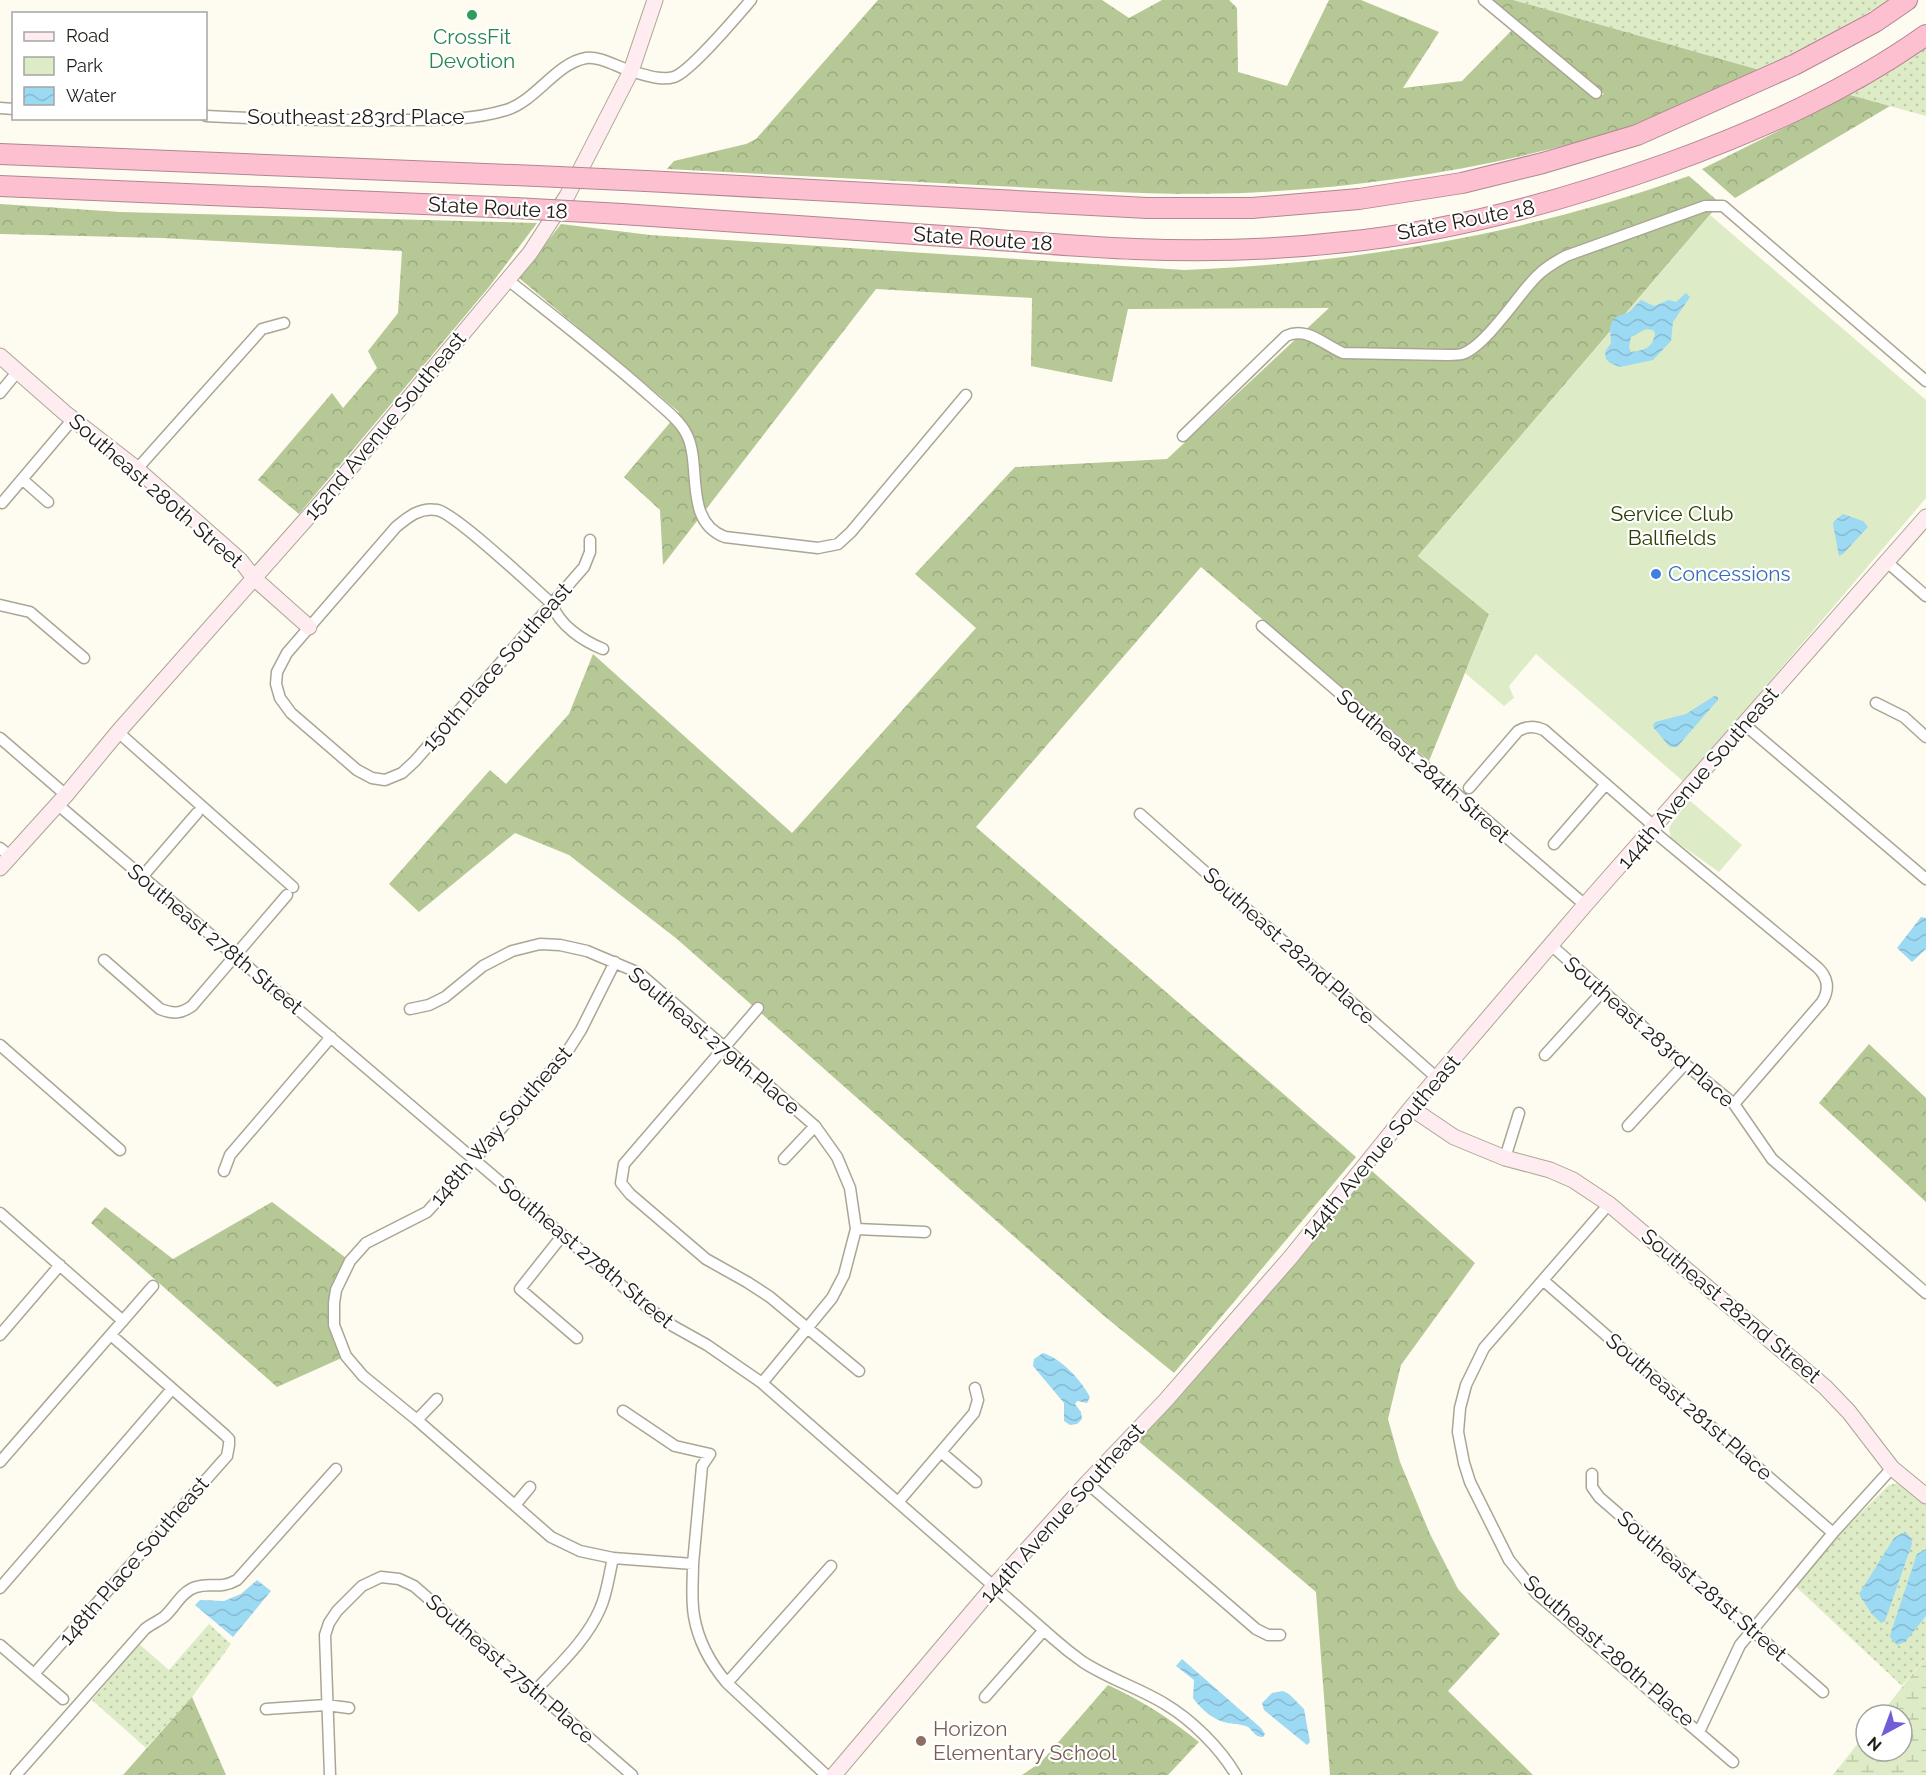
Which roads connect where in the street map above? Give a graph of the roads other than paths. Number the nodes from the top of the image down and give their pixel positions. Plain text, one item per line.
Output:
1 (655, 0) edge
2 (751, 0) edge
3 (1484, 0) edge
4 (1907, 0) edge
5 (1926, 35) edge
6 (631, 71) junction
7 (1596, 93) dead end
8 (207, 116) edge
9 (0, 154) edge
10 (0, 186) edge
11 (508, 280) junction
12 (284, 323) dead end
13 (0, 356) edge
14 (18, 371) junction
15 (1926, 381) edge
16 (0, 393) edge
17 (966, 395) dead end
18 (73, 419) junction
19 (1183, 436) dead end
20 (137, 469) junction
21 (22, 479) junction
22 (48, 502) dead end
23 (2, 503) dead end
24 (1926, 517) edge
25 (590, 540) dead end
26 (1887, 562) junction
27 (254, 578) junction
28 (1926, 596) edge
29 (552, 604) junction
30 (0, 605) edge
31 (1262, 626) dead end
32 (309, 627) junction
33 (603, 649) dead end
34 (84, 658) dead end
35 (1876, 703) dead end
36 (1745, 725) junction
37 (118, 732) junction
38 (1926, 737) edge
39 (0, 738) edge
40 (1606, 784) junction
41 (1469, 788) dead end
42 (62, 800) junction
43 (198, 813) dead end
44 (1140, 814) dead end
45 (1653, 828) junction
46 (1554, 844) dead end
47 (3, 857) edge
48 (142, 877) junction
49 (1926, 879) edge
50 (1585, 905) junction
51 (1552, 946) junction
52 (236, 956) junction
53 (104, 960) dead end
54 (615, 962) junction
55 (1603, 991) junction
56 (758, 1008) dead end
57 (410, 1009) dead end
58 (331, 1037) junction
59 (0, 1045) edge
60 (725, 1047) junction
61 (1545, 1055) dead end
62 (1685, 1064) junction
63 (1437, 1078) junction
64 (1734, 1104) junction
65 (1411, 1108) junction
66 (1519, 1113) dead end
67 (814, 1126) junction
68 (1628, 1126) dead end
69 (120, 1150) dead end
70 (1505, 1158) junction
71 (784, 1159) dead end
72 (474, 1160) junction
73 (224, 1171) dead end
74 (1610, 1204) junction
75 (0, 1213) edge
76 (856, 1229) junction
77 (925, 1232) dead end
78 (562, 1236) junction
79 (60, 1265) junction
80 (1544, 1281) junction
81 (153, 1286) dead end
82 (1926, 1293) edge
83 (123, 1321) junction
84 (808, 1327) junction
85 (0, 1335) edge
86 (111, 1335) junction
87 (577, 1338) dead end
88 (859, 1371) dead end
89 (762, 1383) junction
90 (975, 1388) dead end
91 (172, 1389) junction
92 (437, 1399) dead end
93 (623, 1411) dead end
94 (417, 1420) junction
95 (941, 1452) junction
96 (0, 1462) edge
97 (1892, 1468) junction
98 (336, 1469) dead end
99 (1592, 1474) dead end
100 (976, 1482) dead end
101 (1087, 1483) junction
102 (530, 1487) dead end
103 (1926, 1496) edge
104 (899, 1501) junction
105 (515, 1505) junction
106 (1833, 1533) junction
107 (613, 1558) junction
108 (693, 1564) junction
109 (831, 1566) dead end
110 (994, 1586) junction
111 (0, 1588) edge
112 (1752, 1629) junction
113 (1044, 1630) junction
114 (1280, 1635) dead end
115 (0, 1645) edge
116 (34, 1674) junction
117 (727, 1683) junction
118 (536, 1691) junction
119 (1823, 1692) dead end
120 (985, 1697) dead end
121 (63, 1699) dead end
122 (326, 1705) junction
123 (349, 1708) dead end
124 (267, 1709) dead end
125 (1700, 1732) junction
126 (1733, 1762) dead end
127 (629, 1774) edge
128 (16, 1775) edge
129 (330, 1775) edge
130 (826, 1775) edge
131 (834, 1775) edge
132 (1236, 1775) edge

1 - 6 street, 152nd Avenue Southeast
2 - 6 street
3 - 7 street
4 - 9 highway, State Route 18, bridge
5 - 10 highway, State Route 18, bridge
6 - 8 street, Southeast 283rd Place
6 - 11 street, 152nd Avenue Southeast
11 - 17 street
11 - 27 street, 152nd Avenue Southeast
12 - 20 street
13 - 14 street, Southeast 280th Street
14 - 16 street
14 - 18 street, Southeast 280th Street
15 - 19 street
18 - 20 street, Southeast 280th Street
18 - 21 street
20 - 27 street, Southeast 280th Street
21 - 22 street
21 - 23 street
24 - 26 street, 144th Avenue Southeast
25 - 29 street, 150th Place Southeast
26 - 28 street
26 - 36 street, 144th Avenue Southeast
27 - 32 street, Southeast 280th Street
27 - 37 street, 152nd Avenue Southeast
29 - 32 street
29 - 32 street, 150th Place Southeast
29 - 33 street
30 - 34 street
31 - 50 street, Southeast 284th Street
35 - 38 street
36 - 45 street, 144th Avenue Southeast
36 - 49 street
37 - 42 street, 152nd Avenue Southeast
37 - 52 street
39 - 42 street, Southeast 278th Street
40 - 41 street
40 - 45 street
40 - 46 street
42 - 47 street, 152nd Avenue Southeast
42 - 48 street, Southeast 278th Street
43 - 48 street
44 - 63 street, Southeast 282nd Place
45 - 50 street, 144th Avenue Southeast
45 - 64 street
48 - 52 street, Southeast 278th Street
50 - 51 street, 144th Avenue Southeast
51 - 55 street, Southeast 283rd Place
51 - 63 street, 144th Avenue Southeast
52 - 53 street
52 - 58 street, Southeast 278th Street
54 - 57 street, Southeast 279th Place
54 - 60 street, Southeast 279th Place
54 - 72 street, 148th Way Southeast
55 - 61 street
55 - 62 street, Southeast 283rd Place
56 - 60 street
58 - 72 street, Southeast 278th Street
58 - 73 street
59 - 69 street
60 - 67 street, Southeast 279th Place
60 - 84 street
62 - 64 street, Southeast 283rd Place
62 - 68 street
63 - 65 street, 144th Avenue Southeast
64 - 82 street, Southeast 283rd Place
65 - 70 street, Southeast 282nd Street
65 - 101 street, 144th Avenue Southeast
66 - 70 street
67 - 71 street
67 - 76 street, Southeast 279th Place
70 - 74 street, Southeast 282nd Street
72 - 78 street, Southeast 278th Street
72 - 94 street, 148th Way Southeast
74 - 80 street, Southeast 280th Place
74 - 97 street, Southeast 282nd Street
75 - 79 street
76 - 77 street
76 - 84 street
78 - 87 street
78 - 89 street, Southeast 278th Street
79 - 83 street
79 - 85 street
80 - 106 street, Southeast 281st Place
80 - 125 street, Southeast 280th Place
81 - 83 street
83 - 86 street
84 - 88 street
84 - 89 street
86 - 91 street
86 - 96 street
89 - 104 street, Southeast 278th Street
90 - 95 street
91 - 111 street
91 - 116 street, 148th Place Southeast
92 - 94 street
93 - 108 street
94 - 105 street
95 - 100 street
95 - 104 street
97 - 103 street, Southeast 282nd Street
97 - 106 street
98 - 128 street
99 - 112 street, Southeast 281st Street
101 - 110 street, 144th Avenue Southeast
101 - 114 street
102 - 105 street
104 - 110 street, Southeast 278th Street
105 - 107 street
106 - 112 street
107 - 108 street
107 - 118 street
108 - 117 street
109 - 117 street
110 - 113 street, Southeast 278th Street
110 - 131 street, 144th Avenue Southeast
112 - 119 street, Southeast 281st Street
112 - 125 street
113 - 120 street
113 - 132 street, Southeast 278th Street
115 - 116 street
116 - 121 street
117 - 130 street
118 - 122 street, Southeast 275th Place
118 - 127 street, Southeast 275th Place
122 - 123 street
122 - 124 street
122 - 129 street
125 - 126 street, Southeast 280th Place

